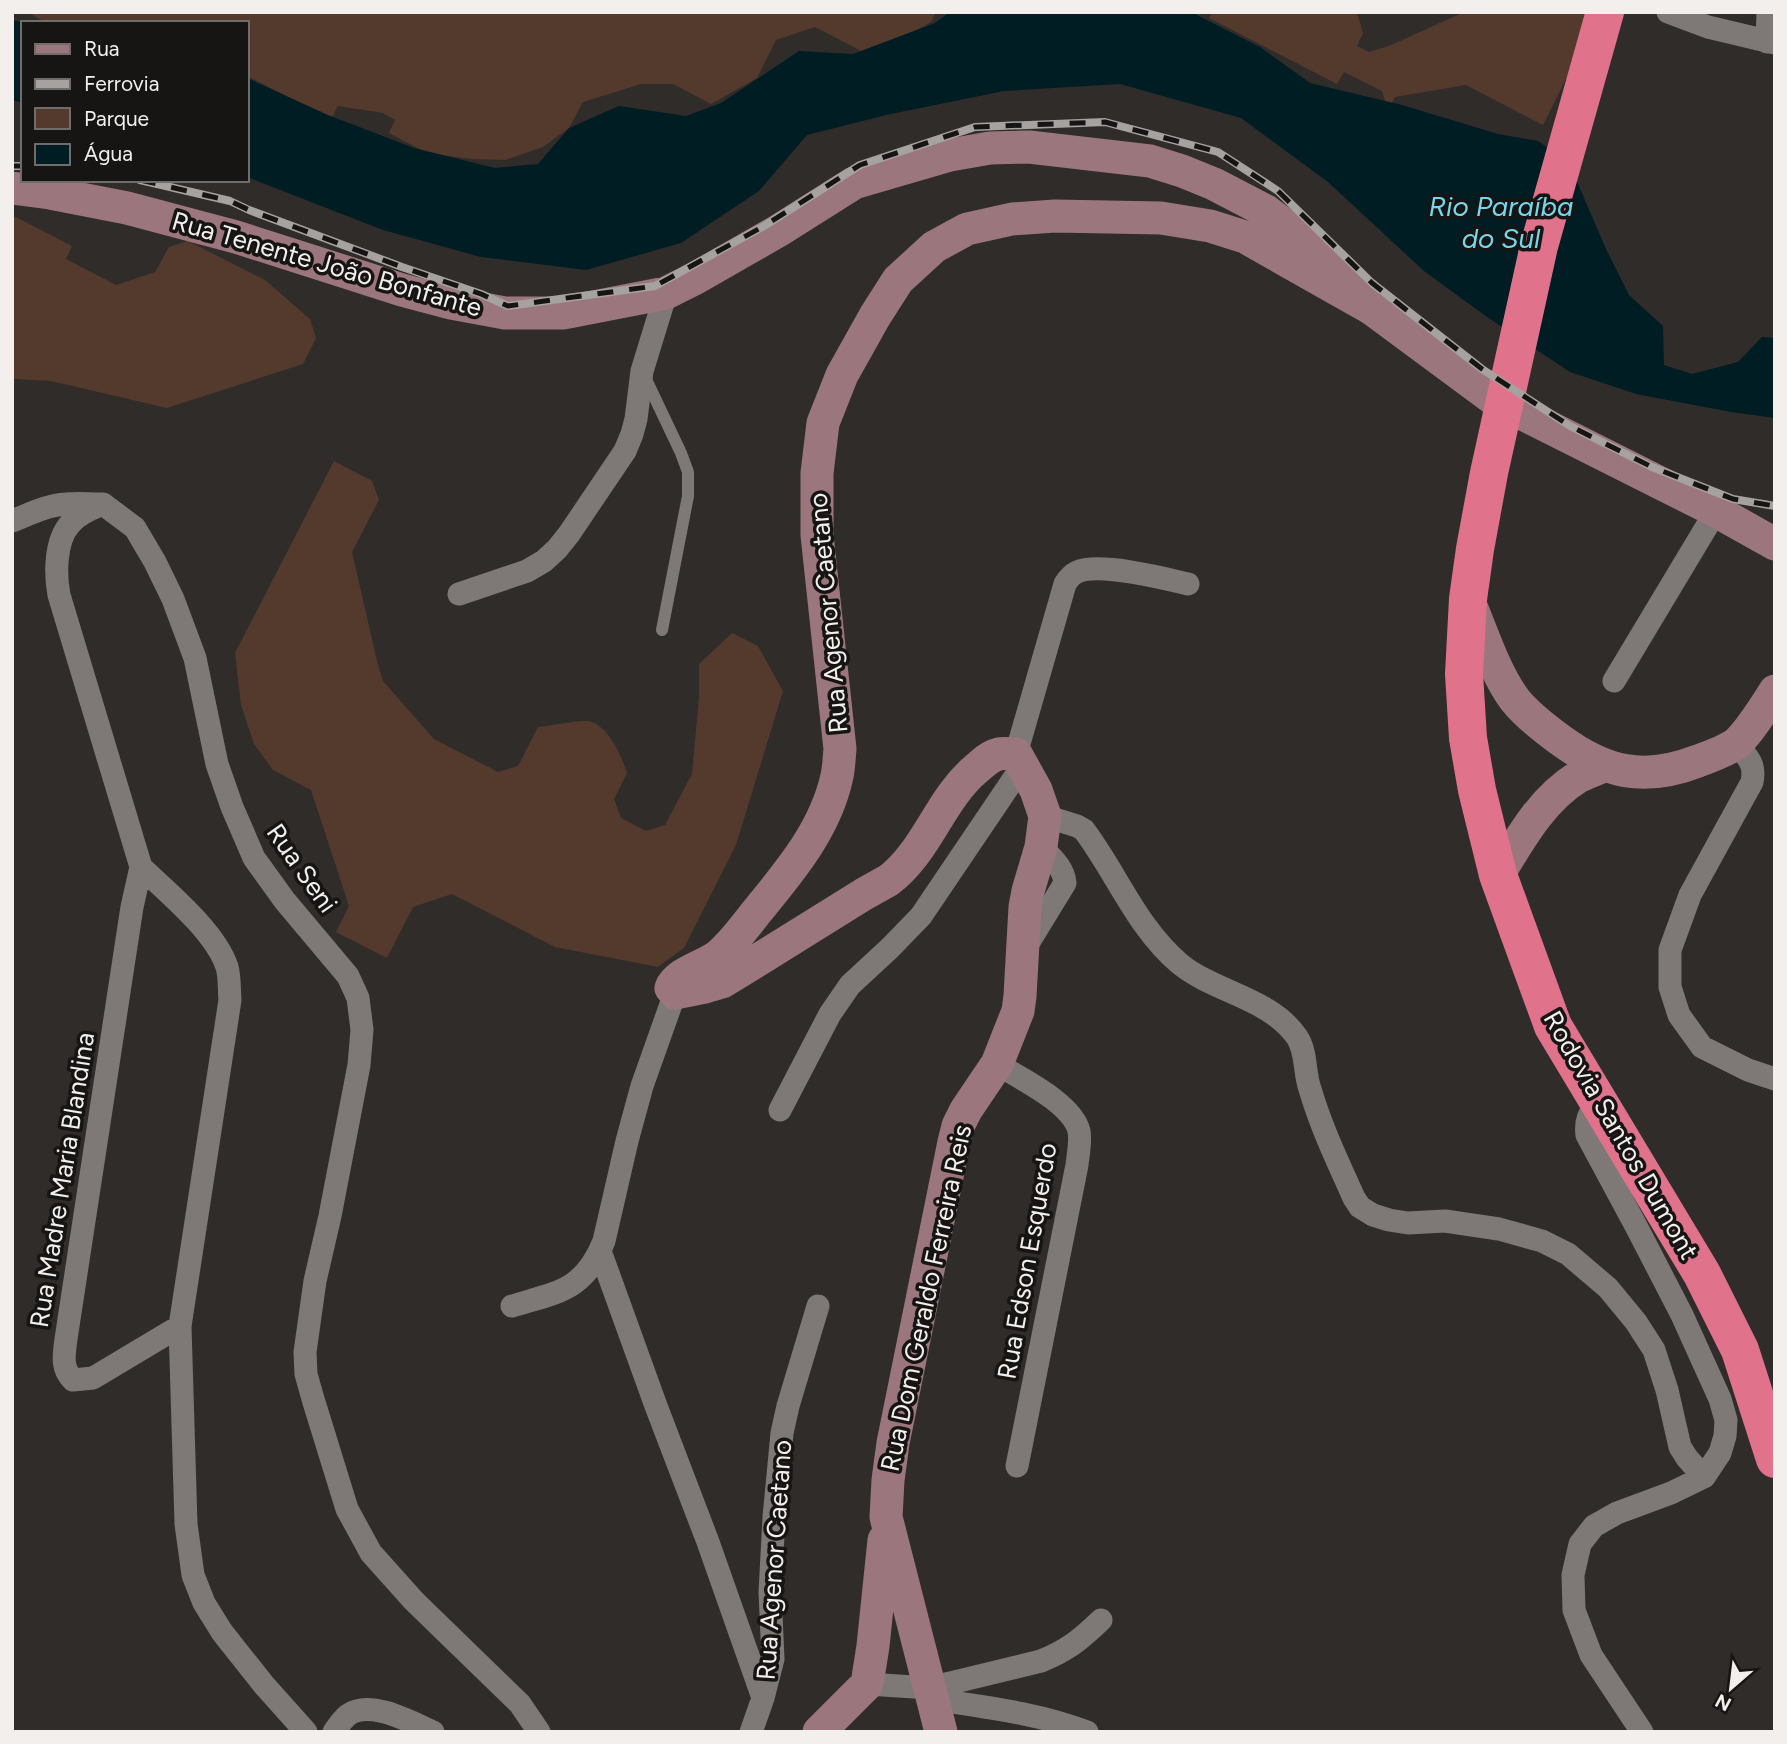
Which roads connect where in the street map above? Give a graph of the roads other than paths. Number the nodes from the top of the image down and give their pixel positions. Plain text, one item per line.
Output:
1 (1605, 12) edge
2 (1668, 12) edge
3 (1768, 12) edge
4 (1771, 43) edge
5 (12, 188) edge
6 (666, 293) junction
7 (1372, 309) junction
8 (642, 371) junction
9 (103, 504) junction
10 (1716, 511) junction
11 (12, 521) edge
12 (1775, 544) edge
13 (1188, 583) dead end
14 (459, 594) dead end
15 (1468, 599) junction
16 (662, 630) dead end
17 (1614, 681) dead end
18 (1775, 691) edge
19 (1736, 743) junction
20 (1019, 759) junction
21 (1603, 766) junction
22 (1043, 832) junction
23 (141, 867) junction
24 (1498, 875) junction
25 (675, 993) junction
26 (997, 1064) junction
27 (1775, 1079) edge
28 (1598, 1102) junction
29 (780, 1110) dead end
30 (600, 1251) junction
31 (512, 1306) dead end
32 (818, 1306) dead end
33 (180, 1326) junction
34 (1775, 1459) edge
35 (1017, 1466) dead end
36 (1704, 1477) junction
37 (886, 1517) junction
38 (1101, 1620) dead end
39 (867, 1685) junction
40 (931, 1693) junction
41 (763, 1698) junction
42 (306, 1732) edge
43 (334, 1732) edge
44 (433, 1732) edge
45 (539, 1732) edge
46 (751, 1732) edge
47 (819, 1732) edge
48 (941, 1732) edge
49 (1087, 1732) edge
50 (1643, 1732) edge

1 - 15 highway, Rodovia Santos Dumont
2 - 4 street
3 - 4 street
5 - 6 street, Rua Tenente João Bonfante
6 - 7 street, Rua Tenente João Bonfante
6 - 8 street
7 - 10 street, Rua Tenente João Bonfante
7 - 25 street, Rua Agenor Caetano
8 - 14 street
8 - 16 lane
9 - 11 street
9 - 23 street, Rua Madre Maria Blandina
9 - 45 street, Rua Seni
10 - 12 street, Rua Tenente João Bonfante
10 - 17 street
13 - 20 street
15 - 21 street
15 - 24 highway, Rodovia Santos Dumont
18 - 19 street
19 - 21 street
19 - 27 street
20 - 22 street
20 - 25 street
20 - 29 street
21 - 24 street
22 - 26 street, Rua Dom Geraldo Ferreira Reis
22 - 36 street
23 - 33 street
23 - 33 street, Rua Madre Maria Blandina
24 - 28 highway, Rodovia Santos Dumont
25 - 30 street, Rua Agenor Caetano
26 - 35 street, Rua Edson Esquerdo
26 - 37 street, Rua Dom Geraldo Ferreira Reis
28 - 34 highway, Rodovia Santos Dumont
28 - 36 street
30 - 31 street, Rua Agenor Caetano
30 - 41 street
32 - 41 street, Rua Agenor Caetano
33 - 42 street
36 - 50 street
37 - 39 street
37 - 40 street, Rua Dom Geraldo Ferreira Reis
38 - 40 street
39 - 40 street
39 - 47 street
40 - 48 street, Rua Dom Geraldo Ferreira Reis
40 - 49 street
41 - 46 street, Rua Agenor Caetano
43 - 44 street

